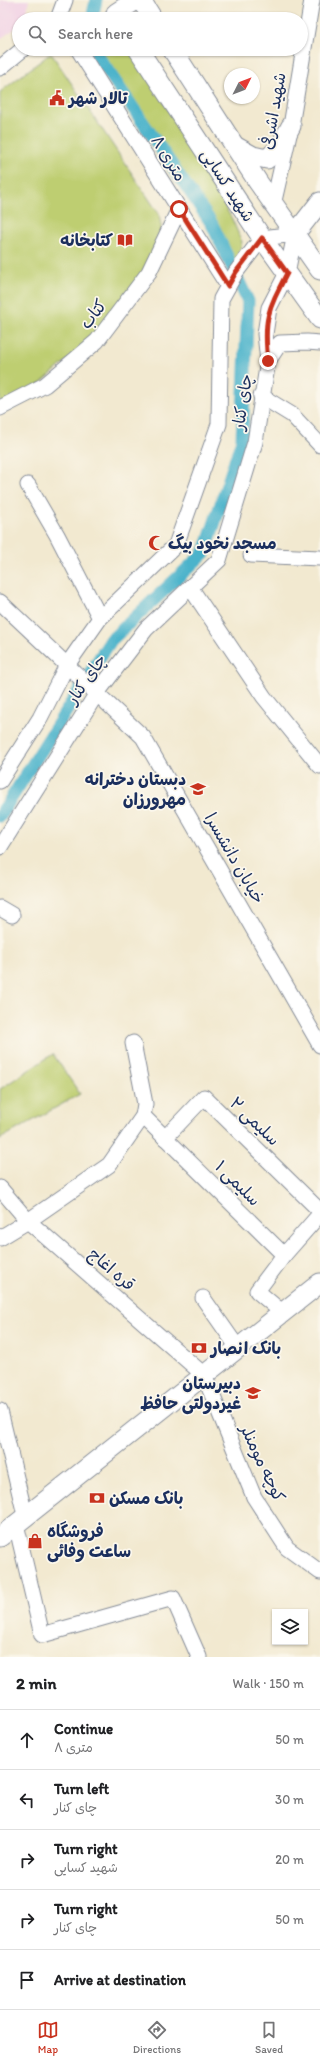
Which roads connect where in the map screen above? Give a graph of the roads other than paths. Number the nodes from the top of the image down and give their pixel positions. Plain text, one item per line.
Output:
1 (65, 0) edge
2 (136, 0) edge
3 (141, 0) edge
4 (312, 0) edge
5 (115, 10) edge
6 (61, 12) edge
7 (149, 12) edge
8 (308, 24) edge
9 (15, 56) edge
10 (82, 56) edge
11 (143, 56) edge
12 (176, 56) edge
13 (303, 56) edge
14 (0, 68) edge
15 (291, 126) junction
16 (233, 145) junction
17 (320, 202) edge
18 (273, 205) junction
19 (179, 209) junction
20 (295, 234) junction
21 (262, 238) junction
22 (320, 270) edge
23 (287, 273) junction
24 (228, 286) junction
25 (320, 320) edge
26 (320, 344) edge
27 (268, 361) junction
28 (261, 396) junction
29 (0, 408) edge
30 (320, 446) edge
31 (28, 485) dead end
32 (251, 555) dead end
33 (320, 558) edge
34 (190, 587) junction
35 (0, 602) edge
36 (100, 618) junction
37 (67, 665) junction
38 (97, 693) junction
39 (6, 759) edge
40 (320, 766) edge
41 (0, 781) edge
42 (0, 847) edge
43 (133, 1043) dead end
44 (320, 1045) edge
45 (143, 1116) junction
46 (165, 1138) junction
47 (0, 1188) edge
48 (320, 1211) edge
49 (320, 1214) edge
50 (28, 1221) junction
51 (0, 1238) edge
52 (284, 1255) junction
53 (320, 1283) edge
54 (203, 1298) dead end
55 (283, 1313) junction
56 (238, 1348) junction
57 (204, 1375) junction
58 (0, 1411) edge
59 (20, 1520) junction
60 (0, 1537) edge
61 (320, 1572) edge
62 (198, 1657) edge

1 - 6 street
2 - 5 main road
3 - 7 main road
4 - 8 street, شهید اشرفی
9 - 14 street
10 - 19 street, ۸ متری
11 - 21 main road, شهید کسایی
12 - 16 main road, شهید کسایی
13 - 15 street, شهید اشرفی
15 - 16 main road
15 - 18 street, شهید اشرفی
16 - 18 main road, شهید کسایی
17 - 20 main road
18 - 20 main road, شهید کسایی
19 - 24 street, ۸ متری
19 - 29 street, کتاب
20 - 21 street
20 - 22 main road, شهید کسایی
20 - 23 street, چای کنار
21 - 23 main road, شهید کسایی
21 - 24 street, چای کنار
23 - 25 main road, شهید کسایی
23 - 27 street, چای کنار
24 - 36 street, چای کنار
26 - 27 street
27 - 28 street, چای کنار
28 - 30 street
28 - 34 street, چای کنار
31 - 36 street
32 - 33 street
34 - 38 street, چای کنار
34 - 40 street
35 - 37 street, خیابان دانشسرا
36 - 37 street, چای کنار
37 - 38 street, خیابان دانشسرا
37 - 39 street, چای کنار
38 - 42 street, چای کنار
38 - 44 street, خیابان دانشسرا
39 - 41 street, چای کنار
43 - 45 street
45 - 46 street, سلیمی ۱
45 - 50 street
46 - 48 street, سلیمی ۲
46 - 52 street, سلیمی ۱
47 - 50 street, قره اغاج
49 - 52 street
50 - 51 street
50 - 57 street, قره اغاج
52 - 55 street
53 - 55 main road
54 - 56 street
55 - 56 main road
56 - 57 main road
57 - 59 main road
57 - 61 street, کوچه مومنلر
58 - 59 street
59 - 60 main road
59 - 62 street

